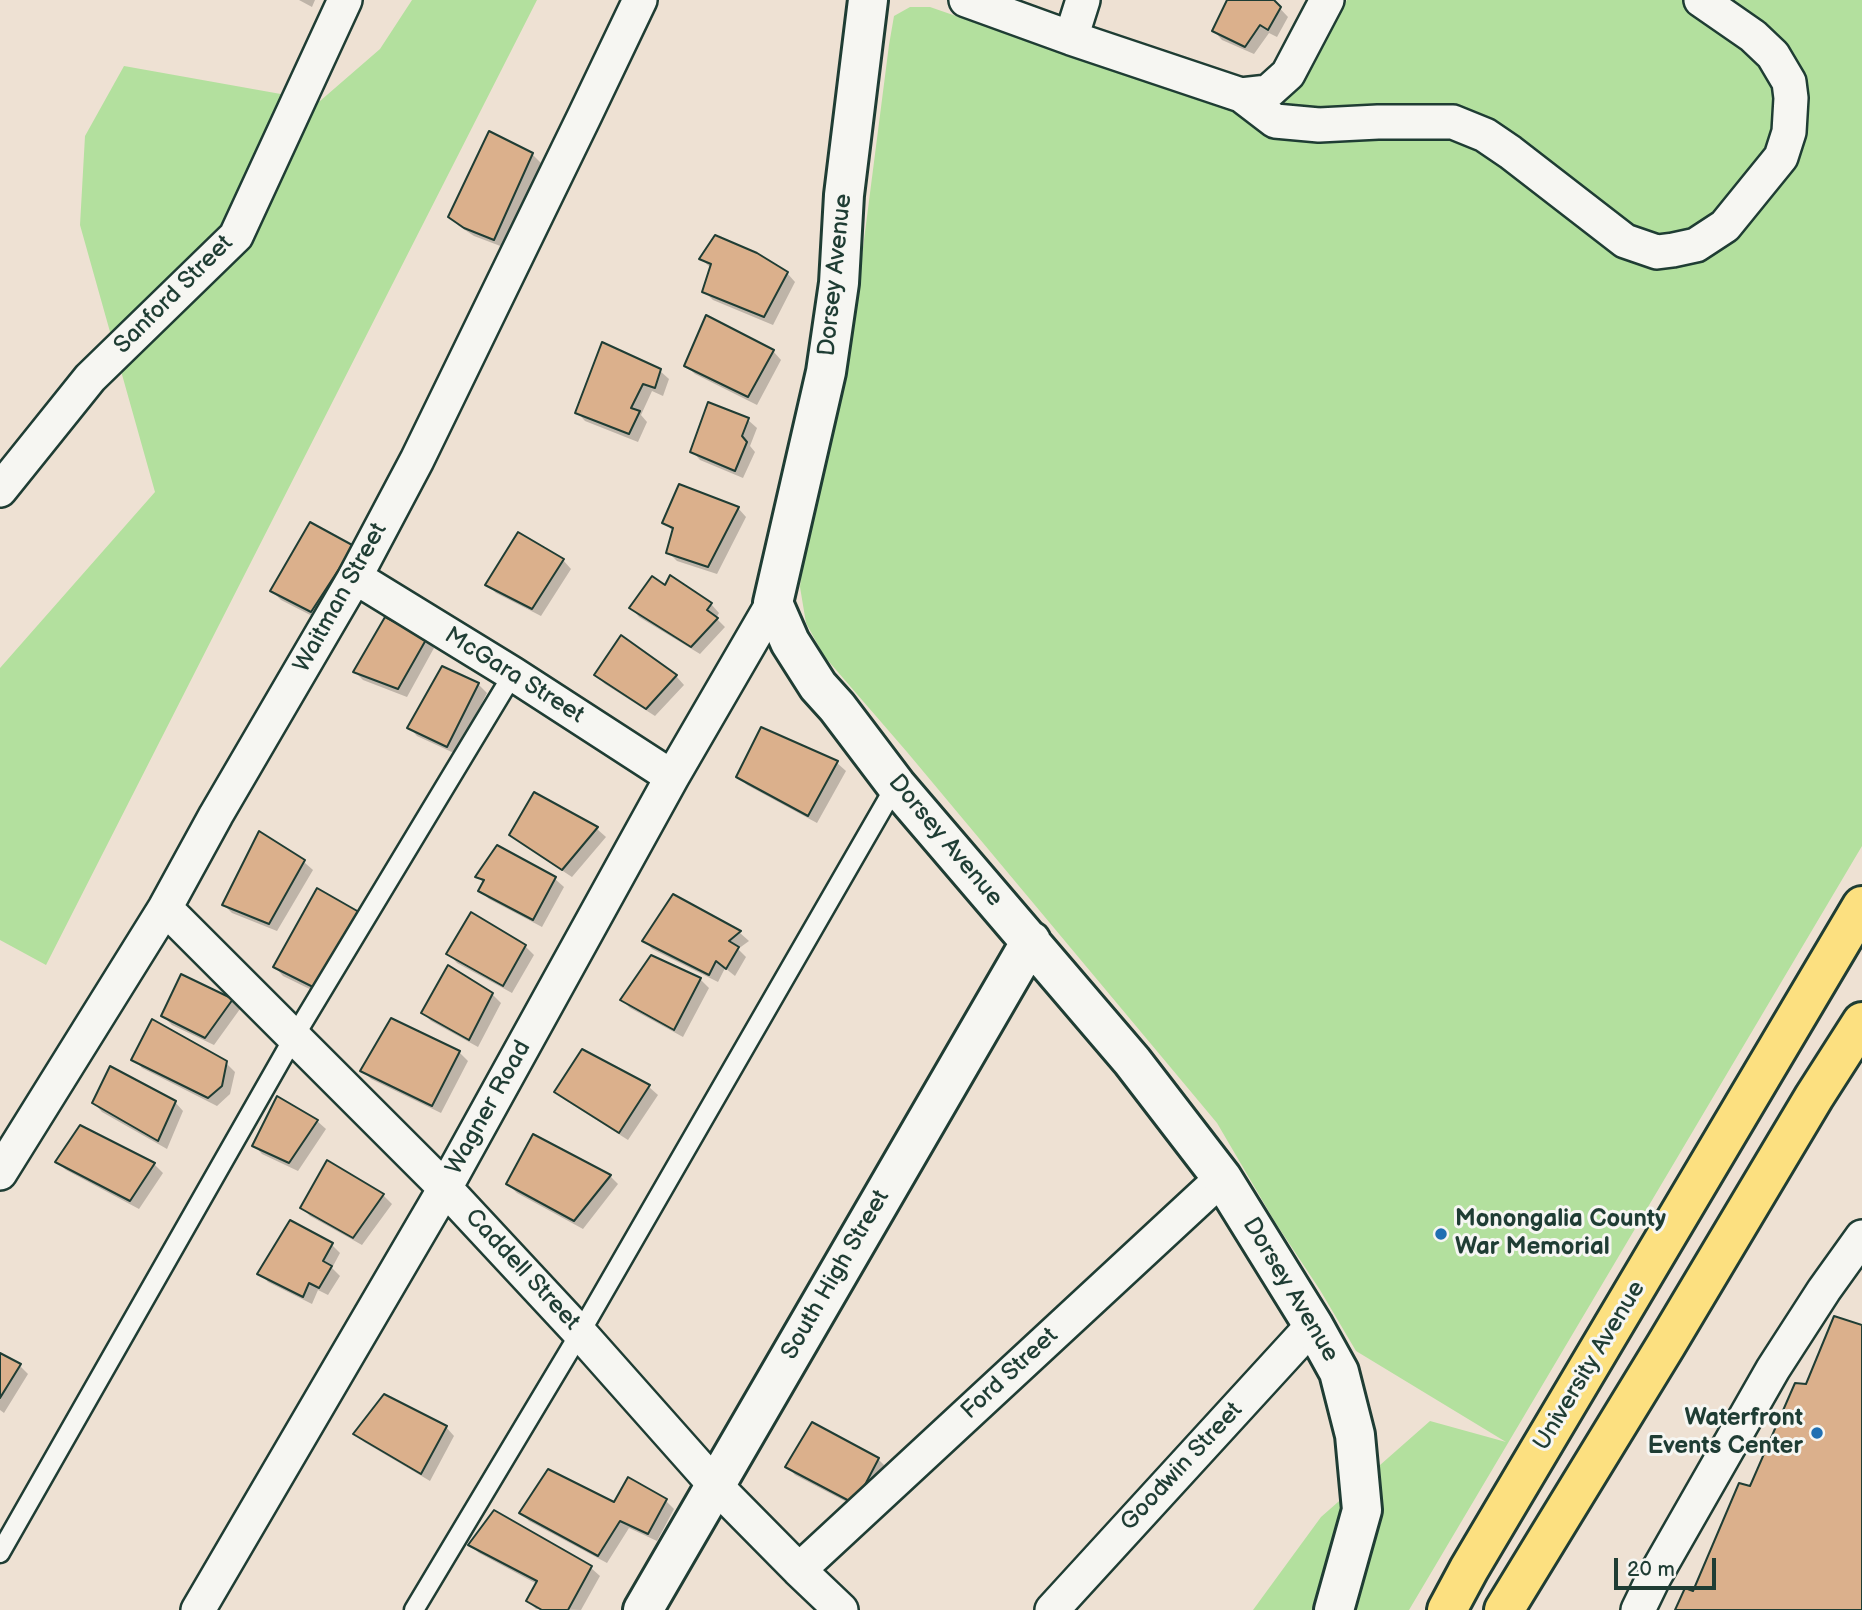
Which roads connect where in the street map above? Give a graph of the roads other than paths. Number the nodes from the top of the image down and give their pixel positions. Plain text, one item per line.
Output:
1 (345, 0) edge
2 (640, 0) edge
3 (868, 0) edge
4 (967, 0) edge
5 (1083, 0) edge
6 (1327, 0) edge
7 (1701, 0) edge
8 (1071, 38) junction
9 (1254, 93) junction
10 (0, 490) edge
11 (355, 577) junction
12 (773, 603) junction
13 (513, 674) junction
14 (673, 776) junction
15 (896, 785) junction
16 (1862, 906) edge
17 (165, 908) junction
18 (1031, 941) junction
19 (1862, 1022) edge
20 (294, 1037) junction
21 (0, 1172) edge
22 (1222, 1178) junction
23 (445, 1188) junction
24 (1862, 1237) edge
25 (1313, 1325) junction
26 (580, 1333) junction
27 (715, 1485) junction
28 (0, 1553) edge
29 (799, 1570) junction
30 (198, 1610) edge
31 (414, 1610) edge
32 (643, 1610) edge
33 (841, 1610) edge
34 (1052, 1610) edge
35 (1334, 1610) edge
36 (1447, 1610) edge
37 (1504, 1610) edge
38 (1638, 1610) edge

1 - 10 street, Sanford Street
2 - 11 street, Waitman Street
3 - 12 street, Dorsey Avenue
4 - 8 street
5 - 8 street
6 - 9 street
7 - 9 street
8 - 9 street
11 - 13 street, McGara Street
11 - 17 street, Waitman Street
12 - 14 street, Wagner Road
12 - 15 street, Dorsey Avenue
13 - 14 street, McGara Street
13 - 20 lane
14 - 23 street, Wagner Road
15 - 18 street, Dorsey Avenue
15 - 26 lane
16 - 36 main road, University Avenue
17 - 20 street, Caddell Street
17 - 21 street, Waitman Street
18 - 22 street, Dorsey Avenue
18 - 27 street, South High Street
19 - 37 main road
20 - 23 street, Caddell Street
20 - 28 lane
22 - 25 street, Dorsey Avenue
22 - 29 street, Ford Street
23 - 26 street, Caddell Street
23 - 30 street, Wagner Road
24 - 38 street
25 - 34 street, Goodwin Street
25 - 35 street, Dorsey Avenue
26 - 27 street, Caddell Street
26 - 31 lane
27 - 29 street, Caddell Street
27 - 32 street, South High Street
29 - 33 street, Caddell Street

